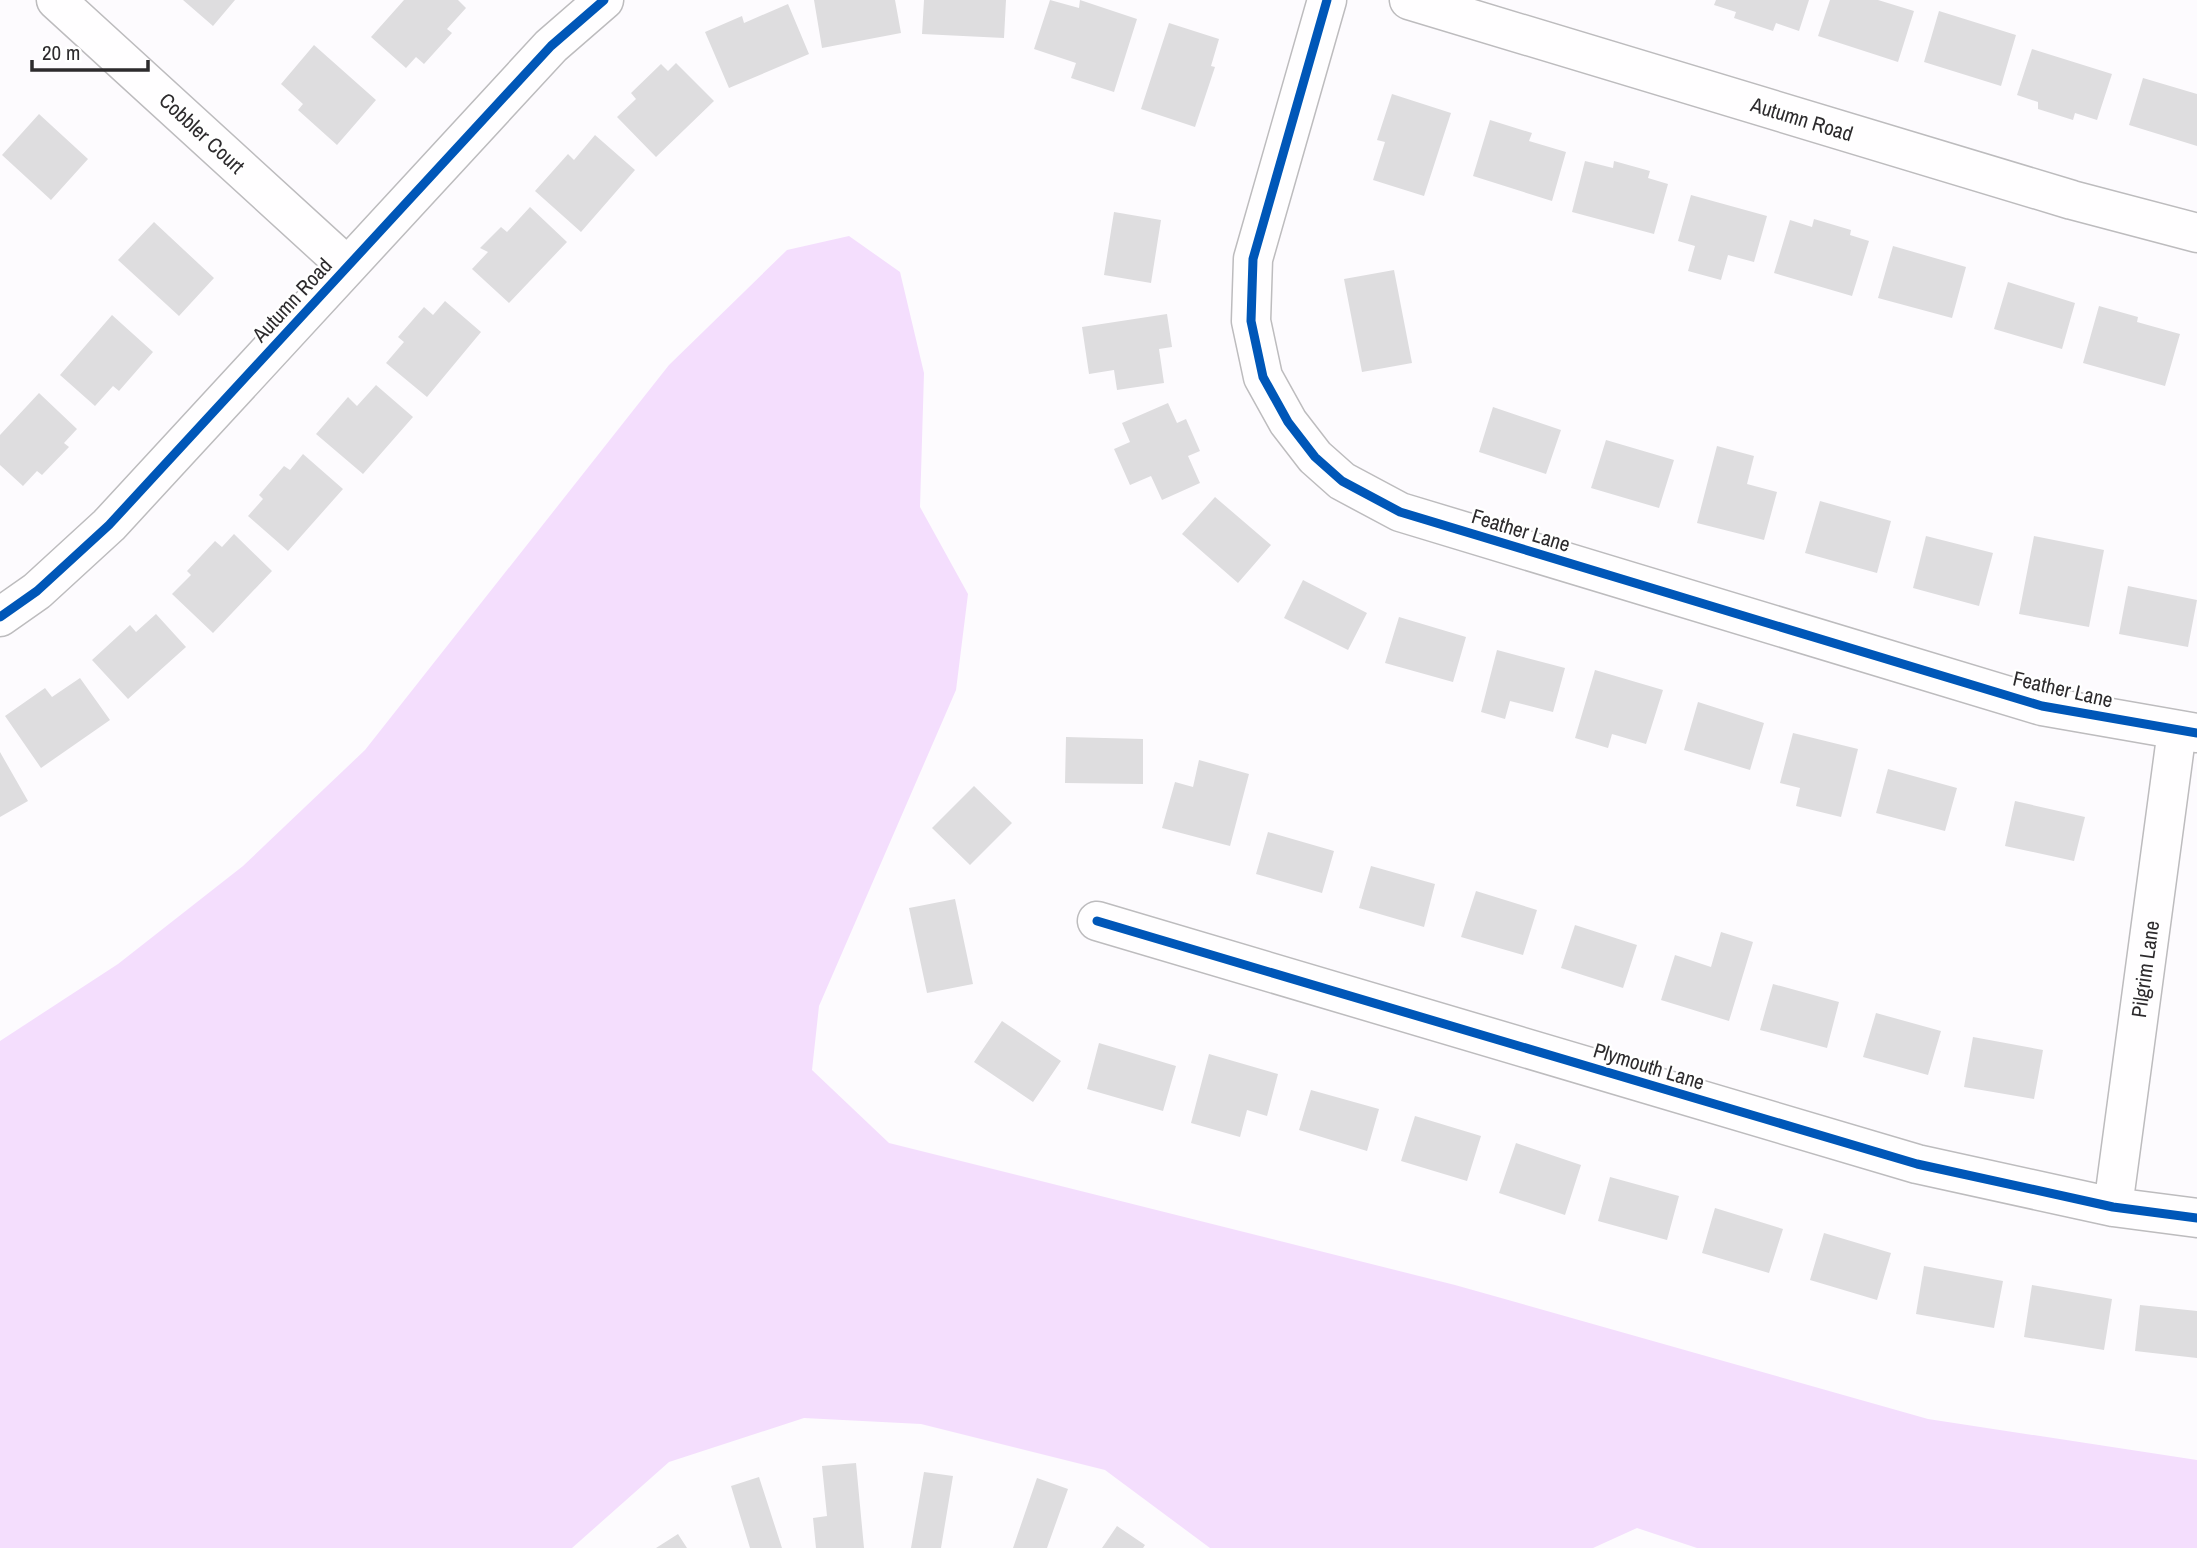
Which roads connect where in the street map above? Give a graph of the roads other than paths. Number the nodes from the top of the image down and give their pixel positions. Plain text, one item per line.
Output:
1 (56, 0) edge
2 (604, 0) edge
3 (1327, 0) edge
4 (1409, 0) edge
5 (2197, 233) edge
6 (347, 267) junction
7 (0, 617) edge
8 (2187, 732) edge
9 (1097, 921) dead end
10 (2113, 1207) junction
11 (2197, 1217) edge

1 - 6 street, Cobbler Court
2 - 6 street, Autumn Road
3 - 8 street, Feather Lane
4 - 5 street, Autumn Road
6 - 7 street, Autumn Road
8 - 10 street, Pilgrim Lane
9 - 10 street, Plymouth Lane
10 - 11 street, Plymouth Lane

